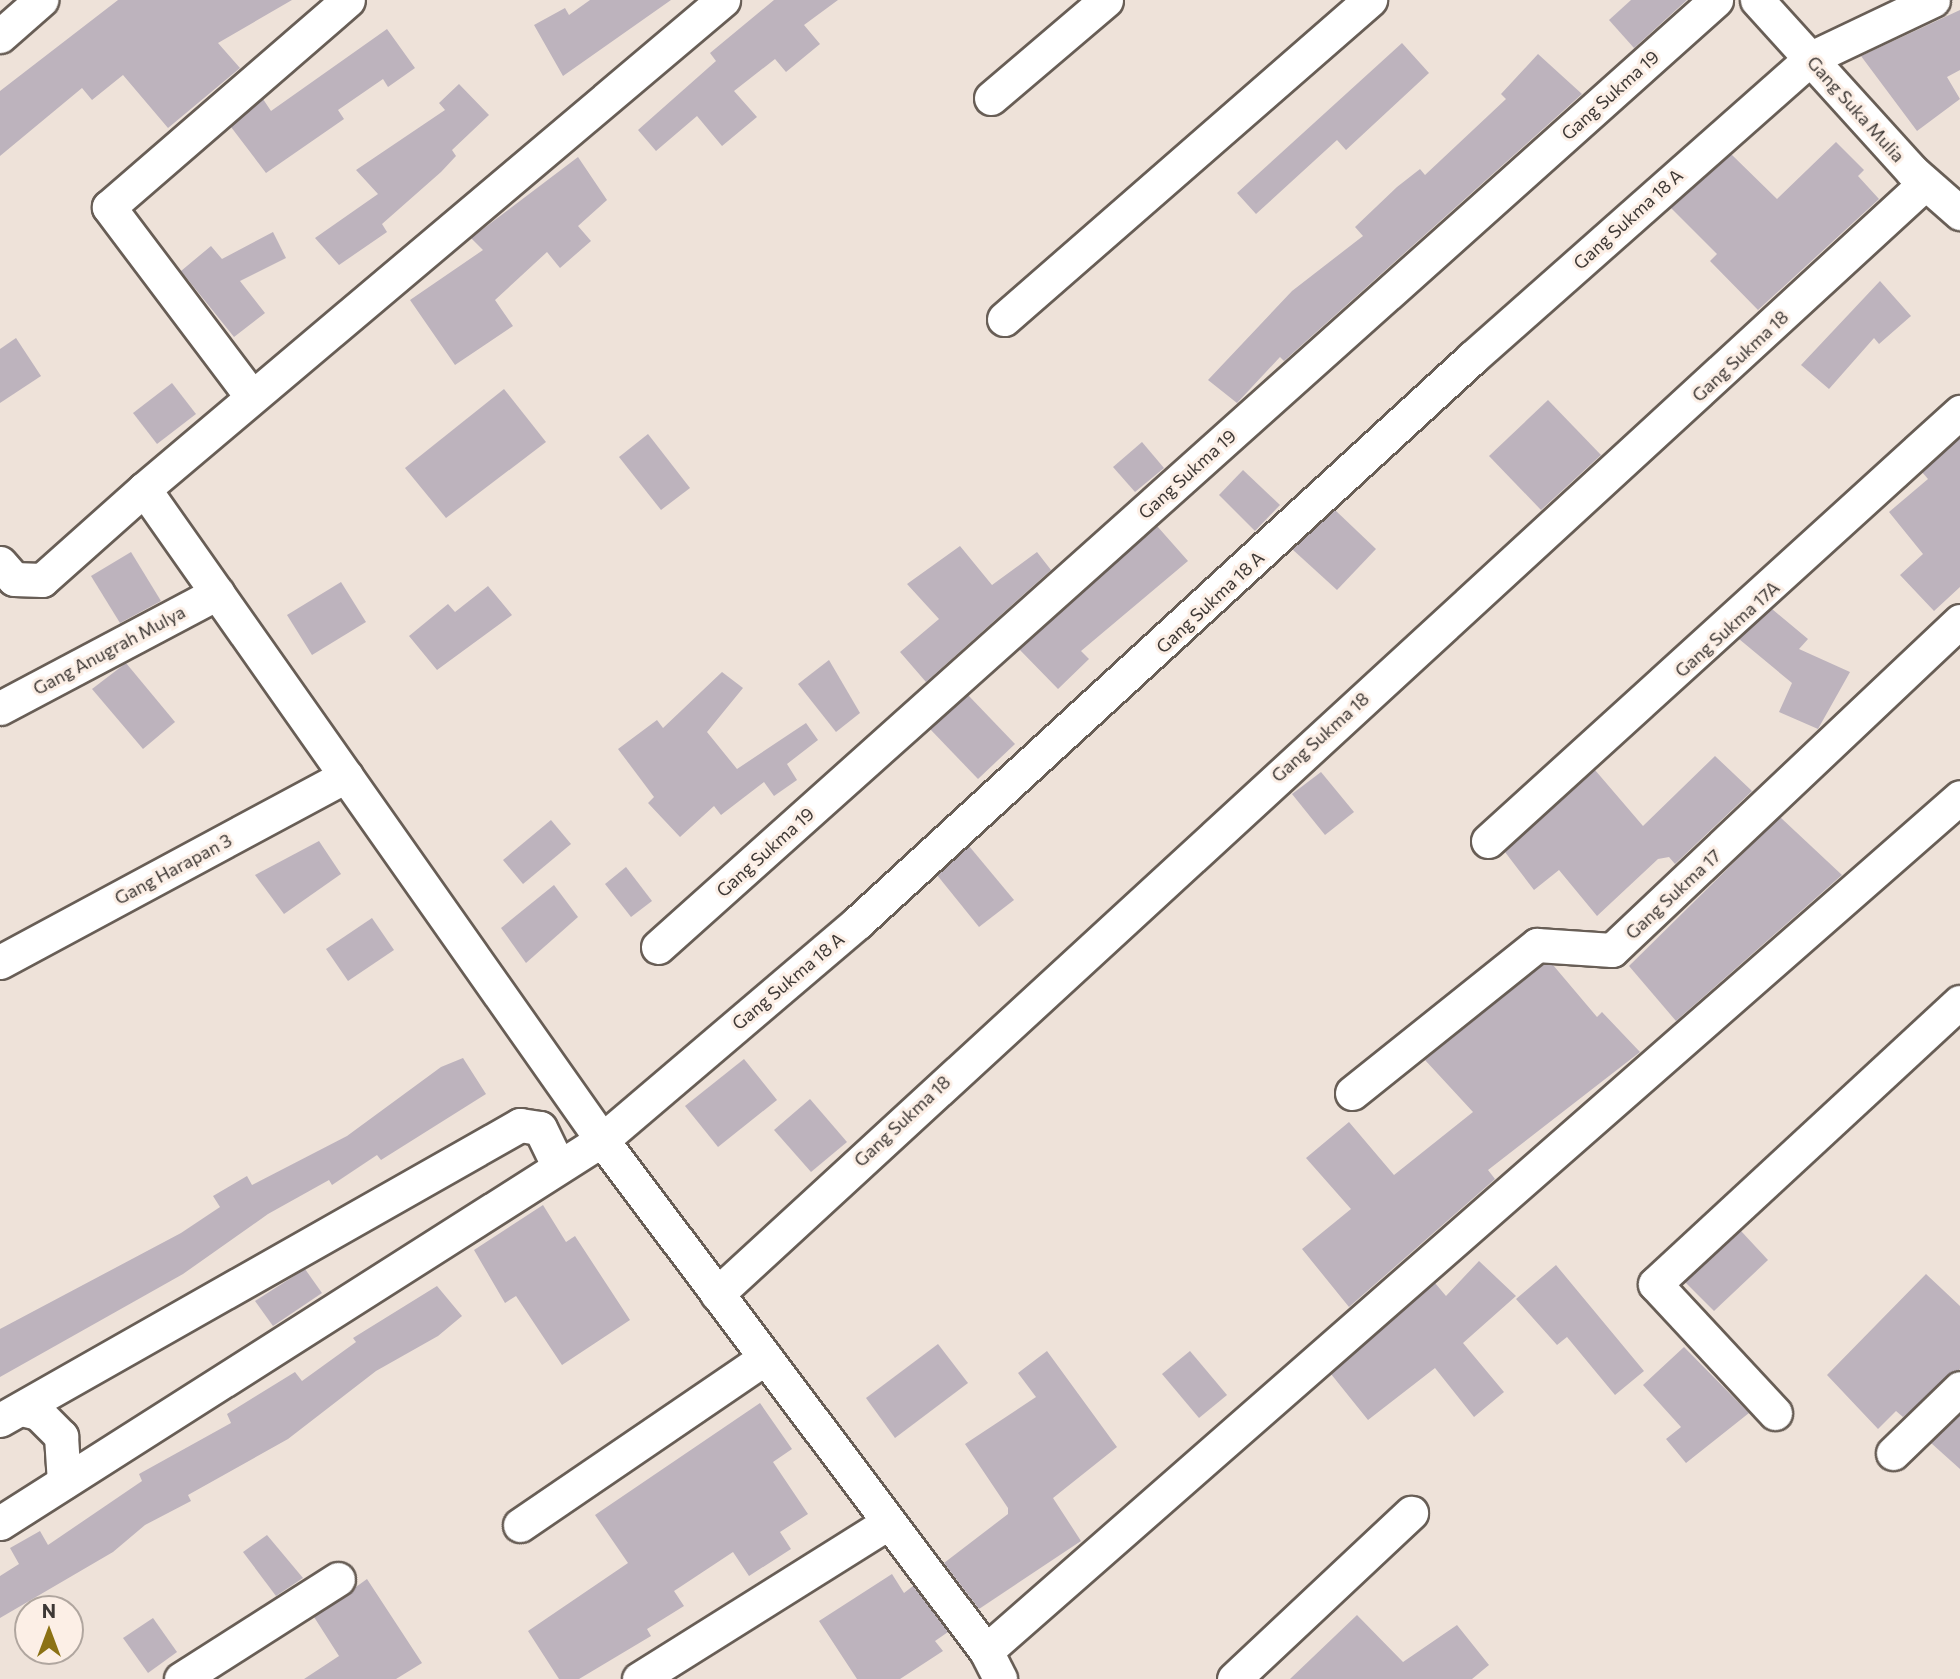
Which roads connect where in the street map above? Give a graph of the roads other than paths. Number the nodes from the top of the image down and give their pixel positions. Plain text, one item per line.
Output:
1 (41, 0) edge
2 (348, 0) edge
3 (723, 0) edge
4 (1106, 0) edge
5 (1370, 0) edge
6 (1716, 0) edge
7 (1757, 0) edge
8 (1933, 0) edge
9 (0, 36) edge
10 (1811, 58) junction
11 (991, 98) dead end
12 (1925, 183) junction
13 (1960, 213) edge
14 (1004, 319) dead end
15 (252, 397) junction
16 (1960, 412) edge
17 (144, 489) junction
18 (0, 563) edge
19 (217, 593) junction
20 (1960, 621) edge
21 (0, 708) edge
22 (346, 776) junction
23 (1960, 797) edge
24 (1488, 841) dead end
25 (659, 947) dead end
26 (0, 962) edge
27 (1960, 1002) edge
28 (1352, 1093) dead end
29 (602, 1139) junction
30 (559, 1167) junction
31 (717, 1294) junction
32 (765, 1358) junction
33 (1960, 1388) edge
34 (1775, 1413) dead end
35 (10, 1414) edge
36 (1893, 1453) dead end
37 (64, 1482) junction
38 (1411, 1513) dead end
39 (0, 1522) edge
40 (888, 1523) junction
41 (520, 1525) dead end
42 (338, 1578) dead end
43 (993, 1665) edge
44 (181, 1679) edge
45 (639, 1679) edge
46 (1234, 1679) edge

1 - 9 street
2 - 15 street
3 - 15 street
4 - 11 street
5 - 14 street
6 - 25 street, Gang Sukma 19
7 - 10 street, Gang Suka Mulia
8 - 10 street, Gang Sukma 18 A
10 - 12 street, Gang Suka Mulia
10 - 29 street, Gang Sukma 18 A
12 - 13 street, Gang Suka Mulia
12 - 31 street, Gang Sukma 18
15 - 17 street
16 - 24 street, Gang Sukma 17A
17 - 18 street
17 - 19 street
19 - 21 street, Gang Anugrah Mulya
19 - 22 street
20 - 28 street, Gang Sukma 17
22 - 26 street, Gang Harapan 3
22 - 29 street
23 - 43 street
27 - 34 street
29 - 30 street, Gang Sukma 18 A
29 - 31 street
30 - 35 street
30 - 37 street, Gang Sukma 18 A
31 - 32 street
32 - 40 street
32 - 41 street
33 - 36 street
35 - 37 street
37 - 39 street, Gang Sukma 18 A
38 - 46 street
40 - 43 street
40 - 45 street
42 - 44 street

